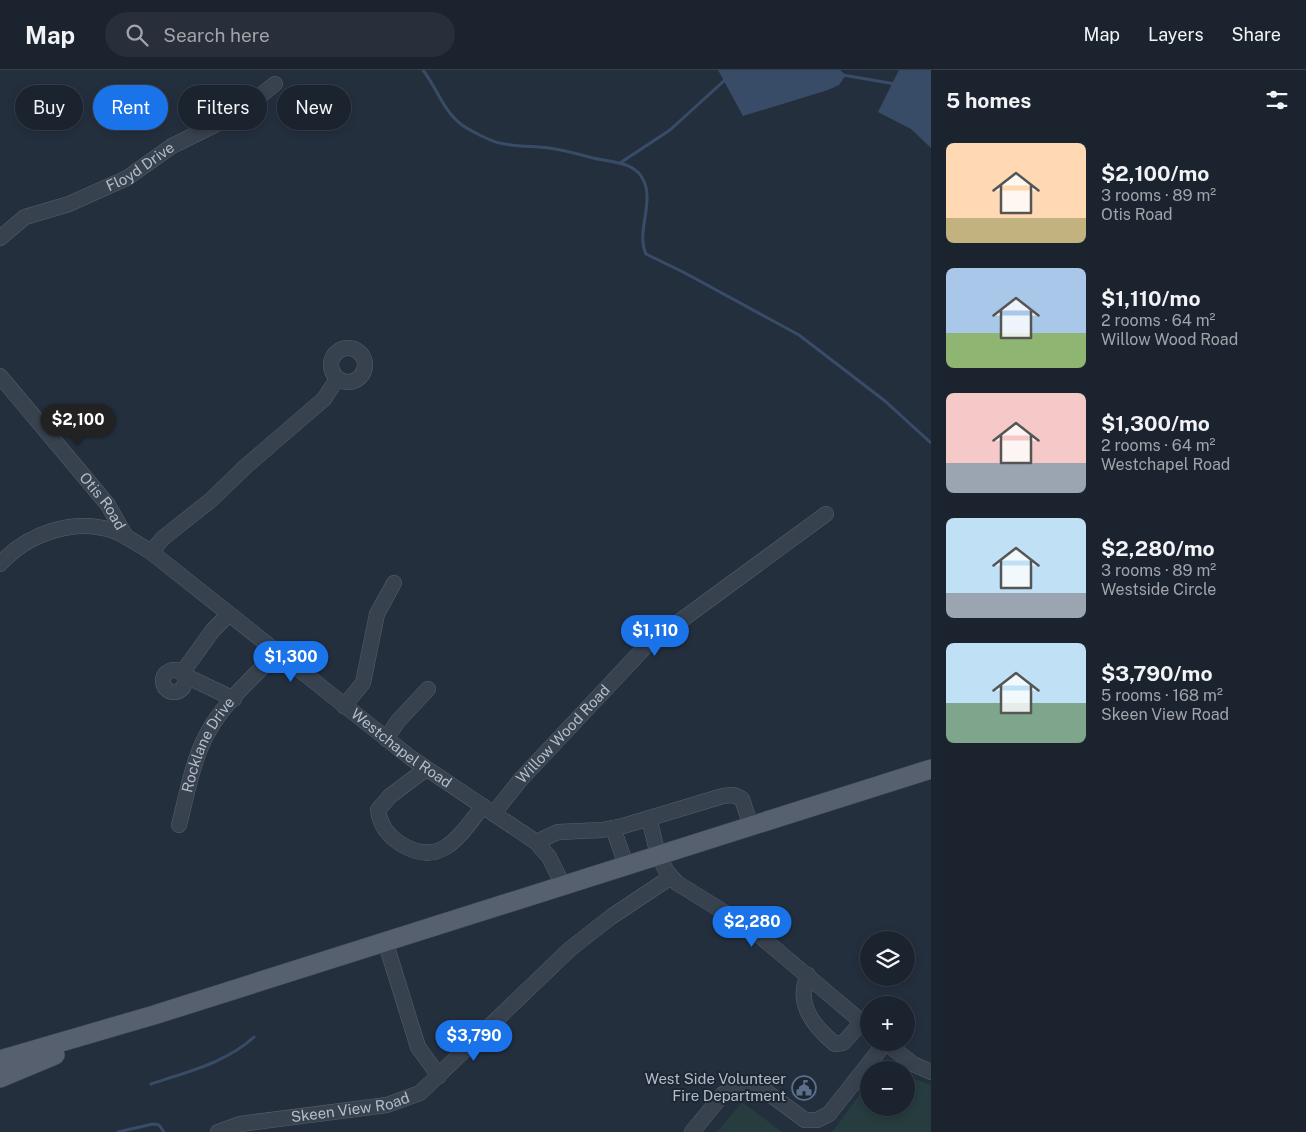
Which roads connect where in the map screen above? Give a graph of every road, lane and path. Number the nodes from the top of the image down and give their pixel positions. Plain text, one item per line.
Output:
1 (275, 84) dead end
2 (0, 238) edge
3 (0, 376) edge
4 (338, 379) dead end
5 (826, 514) dead end
6 (126, 537) junction
7 (151, 552) junction
8 (0, 564) edge
9 (394, 584) dead end
10 (229, 614) junction
11 (277, 652) junction
12 (428, 689) dead end
13 (234, 699) junction
14 (344, 706) junction
15 (386, 739) junction
16 (426, 769) junction
17 (931, 769) edge
18 (489, 809) junction
19 (649, 818) junction
20 (178, 826) dead end
21 (751, 826) junction
22 (613, 828) junction
23 (536, 842) junction
24 (658, 855) junction
25 (626, 865) junction
26 (671, 877) junction
27 (563, 885) junction
28 (385, 941) junction
29 (808, 975) junction
30 (154, 1015) junction
31 (860, 1021) edge
32 (860, 1029) edge
33 (879, 1051) edge
34 (896, 1051) edge
35 (0, 1060) edge
36 (931, 1072) edge
37 (438, 1076) junction
38 (0, 1078) edge
39 (218, 1132) edge
40 (692, 1132) edge

1 - 2 street, Floyd Drive
3 - 6 street, Otis Road
4 - 7 street
5 - 18 street, Willow Wood Road
6 - 7 street, Westchapel Road
6 - 8 street, Westchapel Road
7 - 10 street, Westchapel Road
9 - 14 street
10 - 11 street, Westchapel Road
10 - 13 street
11 - 13 street, Rocklane Drive
11 - 14 street, Westchapel Road
12 - 15 street
13 - 20 street, Rocklane Drive
14 - 15 street, Westchapel Road
15 - 16 street, Westchapel Road
16 - 18 street, Westchapel Road
16 - 18 street, Willow Wood Road
17 - 21 main road
18 - 23 street, Westchapel Road
19 - 21 street
19 - 22 street
19 - 24 street
21 - 24 main road
22 - 23 street
22 - 25 street
23 - 27 street, Westchapel Road
24 - 25 main road
24 - 26 street
25 - 27 main road
26 - 29 street
26 - 37 street, Skeen View Road
27 - 28 main road
28 - 30 main road
28 - 37 street
29 - 31 street
29 - 32 street
30 - 35 main road
30 - 38 main road
33 - 40 street
34 - 36 street
37 - 39 street, Skeen View Road

